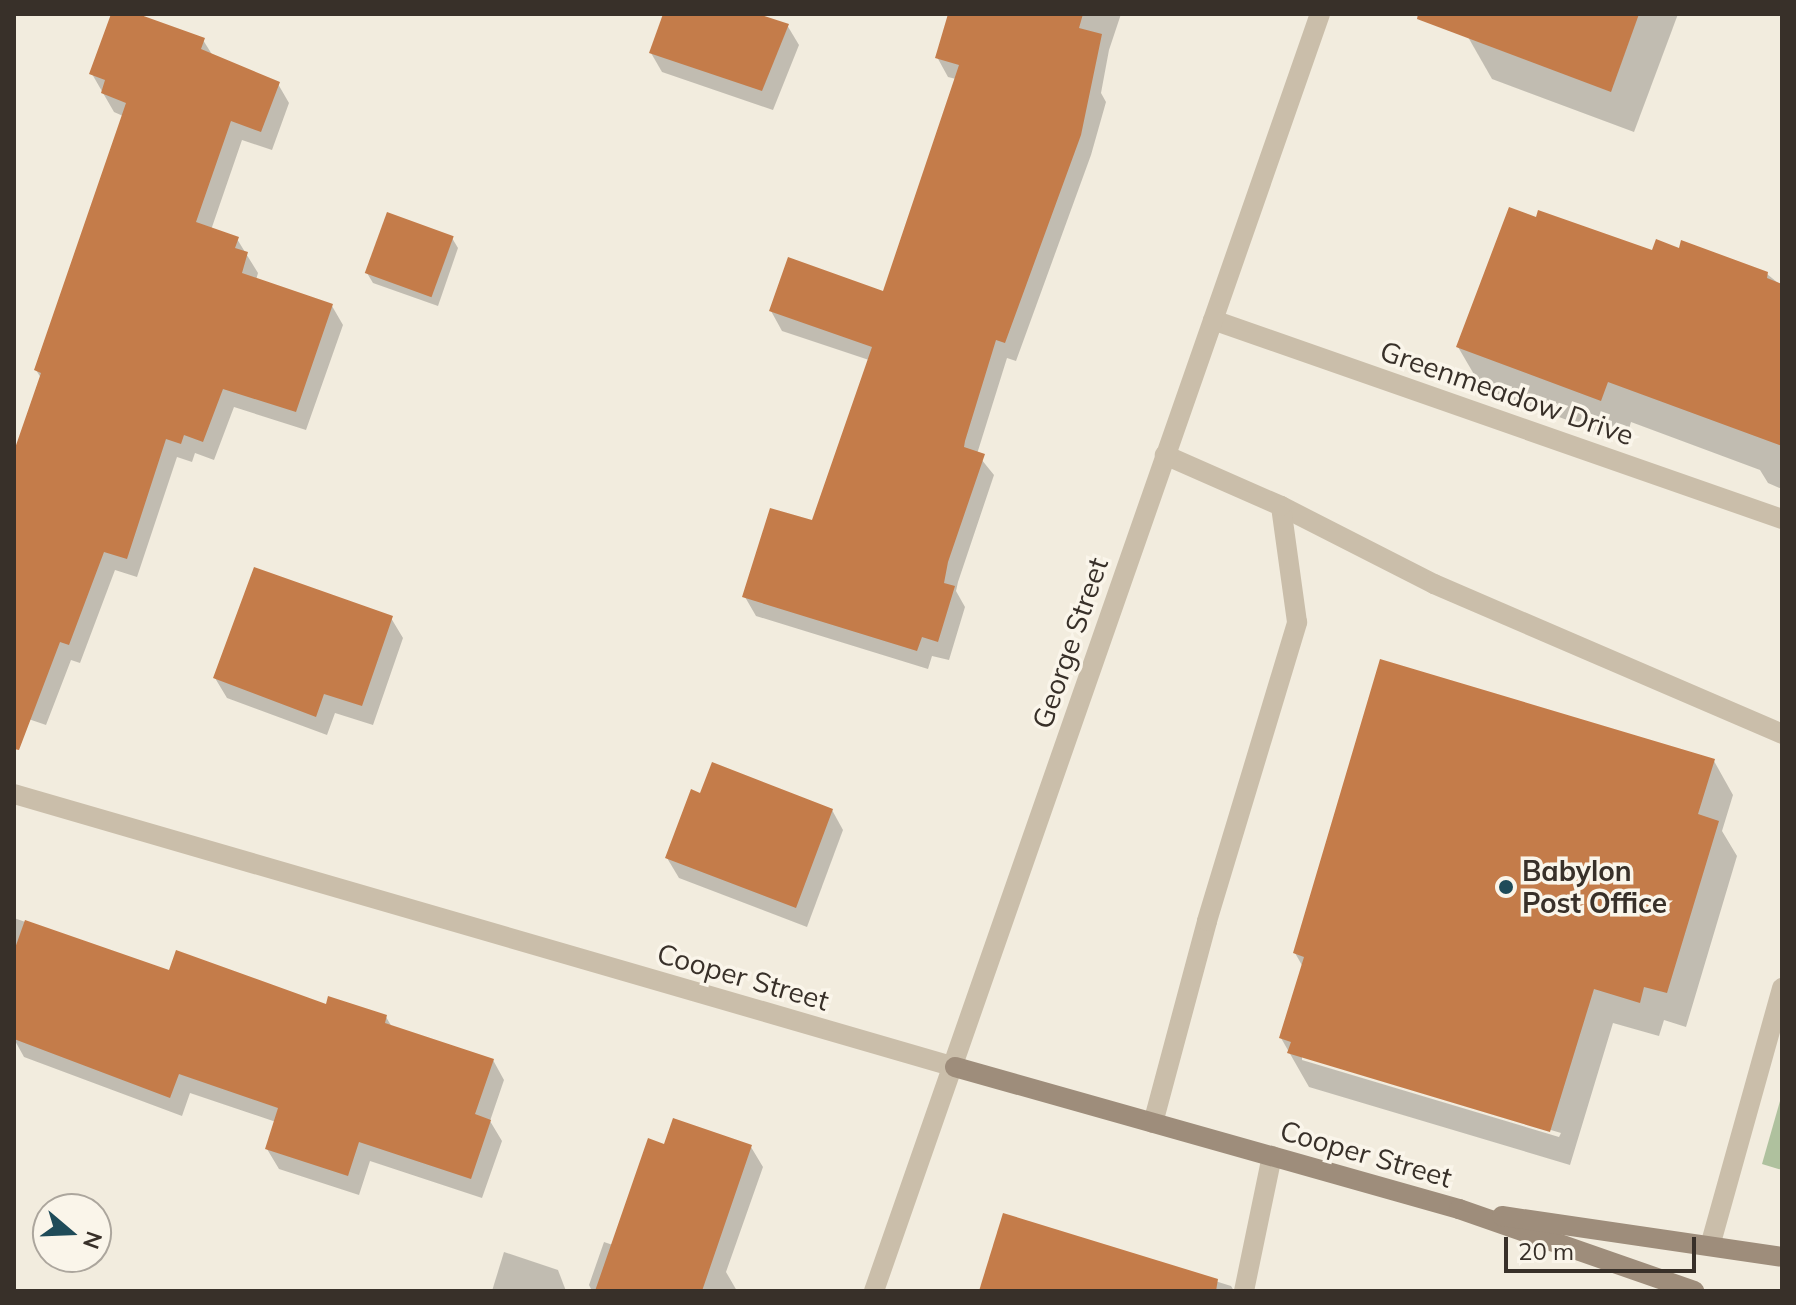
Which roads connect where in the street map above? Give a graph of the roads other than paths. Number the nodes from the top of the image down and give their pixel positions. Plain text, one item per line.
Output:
1 (1320, 14) edge
2 (1213, 320) junction
3 (1165, 455) junction
4 (1281, 506) junction
5 (1782, 519) edge
6 (1782, 734) edge
7 (14, 794) edge
8 (1782, 988) edge
9 (955, 1067) junction
10 (1153, 1123) junction
11 (1272, 1156) junction
12 (1459, 1209) junction
13 (1710, 1246) junction
14 (1782, 1257) edge
15 (874, 1291) edge
16 (1244, 1291) edge
17 (1694, 1291) edge

1 - 2 street, George Street
2 - 3 street, George Street
2 - 5 street, Greenmeadow Drive
3 - 4 street
3 - 9 street, George Street
4 - 6 street
4 - 10 street
7 - 9 street, Cooper Street
8 - 13 street
9 - 10 street, Cooper Street
9 - 15 street, George Street
10 - 11 street, Cooper Street
11 - 12 street, Cooper Street
11 - 16 street
12 - 13 street, Cooper Street
12 - 17 street, Cooper Street
13 - 14 street, Cooper Street

